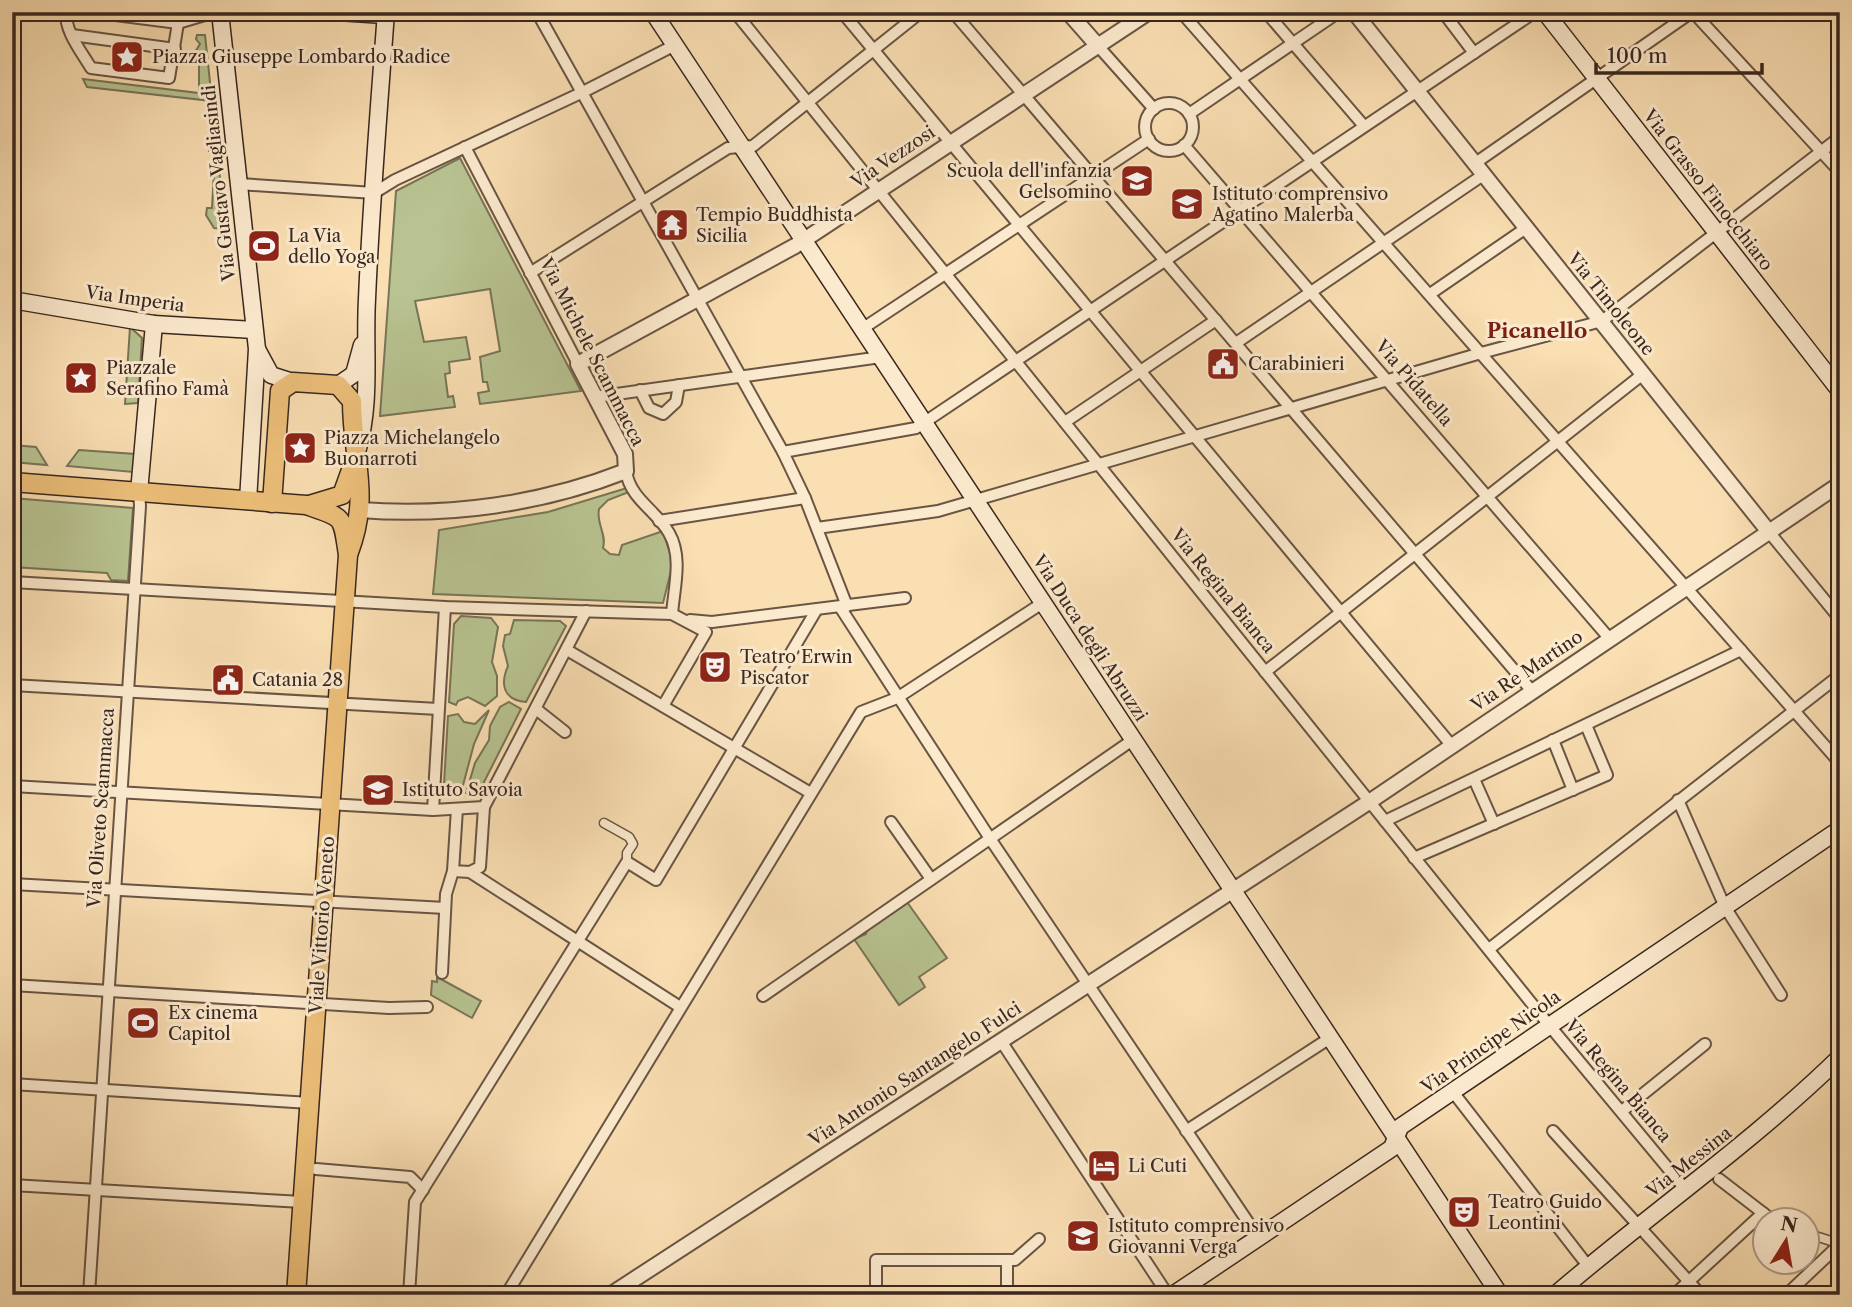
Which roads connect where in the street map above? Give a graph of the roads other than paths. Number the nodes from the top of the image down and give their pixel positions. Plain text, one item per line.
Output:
1 (66, 12) edge
2 (92, 12) edge
3 (217, 12) edge
4 (337, 12) edge
5 (537, 12) edge
6 (653, 12) edge
7 (735, 12) edge
8 (842, 12) edge
9 (921, 12) edge
10 (953, 12) edge
11 (1069, 12) edge
12 (1149, 12) edge
13 (1181, 12) edge
14 (1266, 12) edge
15 (1339, 12) edge
16 (1354, 12) edge
17 (1443, 12) edge
18 (1535, 12) edge
19 (1545, 12) edge
20 (1692, 12) edge
21 (114, 14) edge
22 (386, 14) edge
23 (178, 23) junction
24 (72, 35) junction
25 (1292, 43) junction
26 (675, 45) junction
27 (1098, 46) junction
28 (175, 49) junction
29 (874, 51) junction
30 (1474, 53) junction
31 (1597, 78) junction
32 (1240, 79) junction
33 (1416, 91) junction
34 (581, 93) junction
35 (1023, 95) junction
36 (807, 103) junction
37 (1150, 105) junction
38 (1193, 111) junction
39 (1364, 126) junction
40 (1840, 137) edge
41 (951, 142) junction
42 (1145, 142) junction
43 (465, 147) junction
44 (742, 147) junction
45 (1187, 149) junction
46 (1821, 151) junction
47 (1312, 162) junction
48 (1479, 169) junction
49 (1840, 172) edge
50 (1094, 176) junction
51 (239, 184) junction
52 (878, 190) junction
53 (374, 193) junction
54 (642, 202) junction
55 (1240, 209) junction
56 (1019, 226) junction
57 (1526, 228) junction
58 (1715, 231) junction
59 (803, 240) junction
60 (1384, 242) junction
61 (1164, 259) junction
62 (530, 273) junction
63 (946, 275) junction
64 (1311, 291) junction
65 (1430, 294) junction
66 (12, 300) edge
67 (697, 300) junction
68 (1089, 309) junction
69 (1216, 320) junction
70 (1602, 321) junction
71 (153, 324) junction
72 (365, 329) junction
73 (862, 329) junction
74 (254, 330) junction
75 (1236, 343) junction
76 (257, 349) junction
77 (1481, 353) junction
78 (881, 358) junction
79 (1014, 359) junction
80 (578, 364) junction
81 (256, 366) junction
82 (1140, 371) junction
83 (1643, 374) junction
84 (740, 377) junction
85 (1387, 381) junction
86 (293, 382) junction
87 (338, 385) junction
88 (673, 386) junction
89 (634, 391) junction
90 (1840, 391) edge
91 (595, 397) junction
92 (1291, 408) junction
93 (278, 411) junction
94 (924, 422) junction
95 (1065, 422) junction
96 (1195, 436) junction
97 (1557, 440) junction
98 (356, 452) junction
99 (783, 452) junction
100 (1099, 464) junction
101 (626, 471) junction
102 (12, 482) edge
103 (1840, 484) edge
104 (139, 492) junction
105 (1486, 496) junction
106 (805, 498) junction
107 (975, 499) junction
108 (243, 500) junction
109 (272, 503) junction
110 (306, 505) junction
111 (359, 518) junction
112 (659, 521) junction
113 (817, 527) junction
114 (1769, 532) junction
115 (1414, 554) junction
116 (348, 555) junction
117 (12, 582) edge
118 (1686, 587) junction
119 (135, 589) junction
120 (905, 598) dead end
121 (345, 601) junction
122 (1044, 601) junction
123 (843, 606) junction
124 (444, 607) junction
125 (817, 609) junction
126 (586, 611) junction
127 (1341, 612) junction
128 (671, 614) junction
129 (1840, 619) edge
130 (683, 620) junction
131 (1609, 638) junction
132 (1741, 650) junction
133 (571, 652) junction
134 (1265, 671) junction
135 (1840, 675) edge
136 (12, 685) edge
137 (1531, 690) junction
138 (128, 691) junction
139 (897, 698) junction
140 (338, 703) junction
141 (663, 706) junction
142 (434, 708) junction
143 (536, 709) junction
144 (1795, 711) junction
145 (1586, 724) junction
146 (565, 732) dead end
147 (1134, 739) junction
148 (1553, 740) junction
149 (1452, 746) junction
150 (734, 747) junction
151 (1840, 763) edge
152 (1474, 779) junction
153 (12, 786) edge
154 (1573, 790) junction
155 (809, 792) junction
156 (122, 793) junction
157 (1678, 800) junction
158 (1369, 802) junction
159 (331, 804) junction
160 (484, 807) junction
161 (457, 809) junction
162 (433, 810) junction
163 (1385, 821) junction
164 (891, 822) dead end
165 (604, 823) dead end
166 (1494, 824) junction
167 (1840, 829) edge
168 (990, 840) junction
169 (1414, 858) junction
170 (627, 862) junction
171 (453, 871) junction
172 (470, 872) junction
173 (931, 879) junction
174 (12, 884) edge
175 (1234, 888) junction
176 (115, 890) junction
177 (324, 902) junction
178 (1725, 906) junction
179 (441, 908) junction
180 (577, 942) junction
181 (1489, 949) junction
182 (442, 973) dead end
183 (12, 985) edge
184 (1088, 985) junction
185 (109, 991) junction
186 (1781, 995) dead end
187 (763, 996) dead end
188 (317, 1003) junction
189 (427, 1007) dead end
190 (680, 1007) junction
191 (1549, 1025) junction
192 (1329, 1038) junction
193 (1001, 1041) junction
194 (1705, 1044) dead end
195 (1840, 1057) edge
196 (12, 1084) edge
197 (102, 1090) junction
198 (1453, 1093) junction
199 (310, 1103) junction
200 (1622, 1111) junction
201 (1186, 1131) junction
202 (1553, 1131) dead end
203 (1396, 1137) junction
204 (316, 1169) dead end
205 (1719, 1180) dead end
206 (12, 1185) edge
207 (96, 1189) junction
208 (423, 1190) junction
209 (1686, 1190) junction
210 (302, 1202) junction
211 (1637, 1226) junction
212 (1258, 1237) junction
213 (1820, 1237) edge
214 (1039, 1239) dead end
215 (1837, 1243) edge
216 (1007, 1260) junction
217 (1588, 1266) junction
218 (1688, 1281) junction
219 (1497, 1290) edge
220 (508, 1292) edge
221 (613, 1293) edge
222 (1556, 1294) edge
223 (89, 1295) edge
224 (296, 1295) edge
225 (410, 1295) edge
226 (876, 1295) edge
227 (1007, 1295) edge
228 (1171, 1295) edge
229 (1674, 1295) edge
230 (1701, 1295) edge
231 (1786, 1295) edge

1 - 24 street
2 - 21 street
3 - 23 street
3 - 51 main road, Via Gustavo Vagliasindi
4 - 22 main road
5 - 34 street
6 - 26 main road, Via Duca degli Abruzzi
7 - 36 street, Via Regina Bianca
8 - 29 street
9 - 29 street
10 - 35 street
11 - 27 street
12 - 27 street, Via Vezzosi
13 - 32 street
14 - 25 street
15 - 25 street
16 - 33 street, Via Timoleone
17 - 30 street
18 - 30 street
19 - 31 main road, Via Grasso Finocchiaro
20 - 31 street
20 - 46 street
21 - 23 street
22 - 53 main road
23 - 28 street
24 - 28 street
24 - 28 street
25 - 32 street
25 - 39 street
26 - 34 street
26 - 44 main road, Via Duca degli Abruzzi
27 - 35 street, Via Vezzosi
27 - 37 street
29 - 36 street
29 - 41 street
30 - 33 street
31 - 48 street
31 - 58 main road, Via Grasso Finocchiaro
32 - 38 street
32 - 47 street
33 - 39 street
33 - 48 street, Via Timoleone
34 - 43 street
34 - 54 street
35 - 41 street, Via Vezzosi
35 - 50 street
36 - 44 street
36 - 52 street, Via Regina Bianca
37 - 38 street
37 - 42 street
38 - 45 street
39 - 47 street
40 - 46 street
41 - 52 street, Via Vezzosi
41 - 56 street
42 - 45 street
42 - 50 street
43 - 53 street
43 - 62 street, Via Michele Scammacca
44 - 54 street
44 - 59 main road, Via Duca degli Abruzzi
45 - 55 street, Via Pidatella
46 - 49 street
46 - 58 street
47 - 55 street
47 - 60 street
48 - 57 street, Via Timoleone
48 - 60 street
50 - 56 street
50 - 61 street
51 - 53 street
51 - 74 main road, Via Gustavo Vagliasindi
52 - 59 street, Via Vezzosi
52 - 63 street, Via Regina Bianca
53 - 72 main road
54 - 62 street
54 - 67 street
55 - 61 street
55 - 64 street, Via Pidatella
56 - 63 street
56 - 68 street
57 - 65 street
57 - 70 street, Via Timoleone
58 - 70 street
58 - 90 main road, Via Grasso Finocchiaro
59 - 67 street, Via Vezzosi
59 - 73 main road, Via Duca degli Abruzzi
60 - 64 street
60 - 65 street
61 - 68 street
61 - 69 street
62 - 80 street, Via Michele Scammacca
63 - 73 street
63 - 79 street, Via Regina Bianca
64 - 75 street
64 - 85 street, Via Pidatella
65 - 77 street
66 - 71 main road, Via Imperia
67 - 80 street, Via Vezzosi
67 - 84 street
68 - 79 street
68 - 82 street
69 - 75 street
69 - 82 street
70 - 77 street
70 - 83 street, Via Timoleone
71 - 74 main road, Via Imperia
71 - 104 main road, Via Oliveto Scammacca
72 - 87 main road
72 - 98 main road
73 - 78 main road, Via Duca degli Abruzzi
74 - 76 main road, Via Gustavo Vagliasindi
75 - 92 street
76 - 81 main road
76 - 86 main road
77 - 85 street
77 - 97 street
78 - 84 street
78 - 94 main road, Via Duca degli Abruzzi
79 - 94 street
79 - 95 street, Via Regina Bianca
80 - 91 street, Via Michele Scammacca
81 - 93 main road
81 - 108 main road
82 - 95 street
82 - 96 street
83 - 97 street
83 - 114 street, Via Timoleone
84 - 88 street
84 - 99 street
85 - 92 street
85 - 105 street, Via Pidatella
86 - 87 main road
86 - 93 main road
87 - 98 main road
88 - 89 street
88 - 89 street
89 - 91 street
91 - 101 street, Via Michele Scammacca
92 - 96 street
92 - 115 street
93 - 109 main road
94 - 99 street
94 - 107 main road, Via Duca degli Abruzzi
95 - 100 street, Via Regina Bianca
96 - 100 street
96 - 127 street
97 - 105 street
97 - 118 street
98 - 110 main road
98 - 111 main road
99 - 106 street
100 - 107 street
100 - 134 street, Via Regina Bianca
101 - 111 street
101 - 112 street, Via Michele Scammacca
102 - 104 main road
103 - 114 street, Via Re Martino
104 - 108 main road
104 - 119 street, Via Oliveto Scammacca
105 - 115 street
105 - 131 street, Via Pidatella
106 - 112 street
106 - 113 street
107 - 113 street
107 - 122 main road, Via Duca degli Abruzzi
108 - 109 main road
109 - 110 main road
110 - 116 main road
111 - 116 main road
112 - 128 street, Via Michele Scammacca
113 - 123 street
114 - 118 street, Via Re Martino
114 - 129 street, Via Timoleone
115 - 127 street
115 - 137 street
116 - 121 main road, Viale Vittorio Veneto
117 - 119 street
118 - 131 street, Via Re Martino
118 - 132 street
119 - 121 street
119 - 138 street, Via Oliveto Scammacca
120 - 123 street
121 - 124 street
121 - 140 main road, Viale Vittorio Veneto
122 - 139 street
122 - 147 main road, Via Duca degli Abruzzi
123 - 125 street
123 - 139 street
124 - 126 street
124 - 142 street
125 - 130 street
125 - 150 street
126 - 128 street
126 - 133 street
127 - 134 street
127 - 149 street
128 - 130 street
130 - 141 street
131 - 137 street, Via Re Martino
132 - 144 street
132 - 145 street
133 - 141 street
133 - 143 street
134 - 158 street, Via Regina Bianca
135 - 144 street
136 - 138 street
137 - 149 street, Via Re Martino
138 - 140 street
138 - 156 street, Via Oliveto Scammacca
139 - 155 street
139 - 168 street
140 - 142 street
140 - 159 main road, Viale Vittorio Veneto
141 - 150 street
142 - 162 street
143 - 146 street
143 - 160 street
144 - 151 street
144 - 157 street
145 - 148 street
145 - 154 street
147 - 168 street
147 - 175 main road, Via Duca degli Abruzzi
148 - 152 street
148 - 154 street
149 - 158 street, Via Re Martino
150 - 155 street
150 - 170 street
152 - 163 street
152 - 166 street
153 - 156 street
154 - 166 street
155 - 190 street
156 - 159 street
156 - 176 street, Via Oliveto Scammacca
157 - 178 street
157 - 181 street
158 - 163 street, Via Regina Bianca
158 - 175 street, Via Re Martino
159 - 162 street
159 - 177 main road, Viale Vittorio Veneto
160 - 161 street
160 - 172 street
161 - 162 street
161 - 171 street
163 - 169 street, Via Regina Bianca
164 - 173 street
165 - 170 street
166 - 169 street
167 - 178 main road, Via Principe Nicola
168 - 173 street
168 - 184 street
169 - 181 street, Via Regina Bianca
170 - 180 street
171 - 172 street
171 - 179 street
172 - 180 street
173 - 187 street
174 - 176 street
175 - 184 street, Via Antonio Santangelo Fulci
175 - 192 main road, Via Duca degli Abruzzi
176 - 177 street
176 - 185 street, Via Oliveto Scammacca
177 - 179 street
177 - 188 main road, Viale Vittorio Veneto
178 - 186 street
178 - 191 main road, Via Principe Nicola
179 - 182 street
180 - 190 street
180 - 208 street
181 - 191 street, Via Regina Bianca
183 - 185 street
184 - 193 street, Via Antonio Santangelo Fulci
184 - 201 street
185 - 188 street
185 - 197 street, Via Oliveto Scammacca
188 - 189 street
188 - 199 main road, Viale Vittorio Veneto
190 - 220 street
191 - 198 main road, Via Principe Nicola
191 - 200 street, Via Regina Bianca
192 - 201 street
192 - 203 main road, Via Duca degli Abruzzi
193 - 221 street, Via Antonio Santangelo Fulci
193 - 228 street
194 - 200 street
195 - 209 main road, Via Messina
196 - 197 street
197 - 199 street
197 - 207 street, Via Oliveto Scammacca
198 - 203 main road, Via Principe Nicola
198 - 217 street
199 - 210 main road, Viale Vittorio Veneto
200 - 209 street, Via Regina Bianca
201 - 212 street
202 - 211 street
203 - 212 main road, Via Principe Nicola
203 - 219 main road, Via Duca degli Abruzzi
204 - 208 street
205 - 218 street
206 - 207 street
207 - 210 street
207 - 223 street, Via Oliveto Scammacca
208 - 225 street
209 - 211 main road, Via Messina
210 - 224 main road, Viale Vittorio Veneto
211 - 217 main road, Via Messina
211 - 218 street
212 - 228 main road, Via Principe Nicola
213 - 215 street
214 - 216 street
215 - 231 street
216 - 226 street
216 - 227 street
217 - 222 main road, Via Messina
218 - 229 street
218 - 230 street

